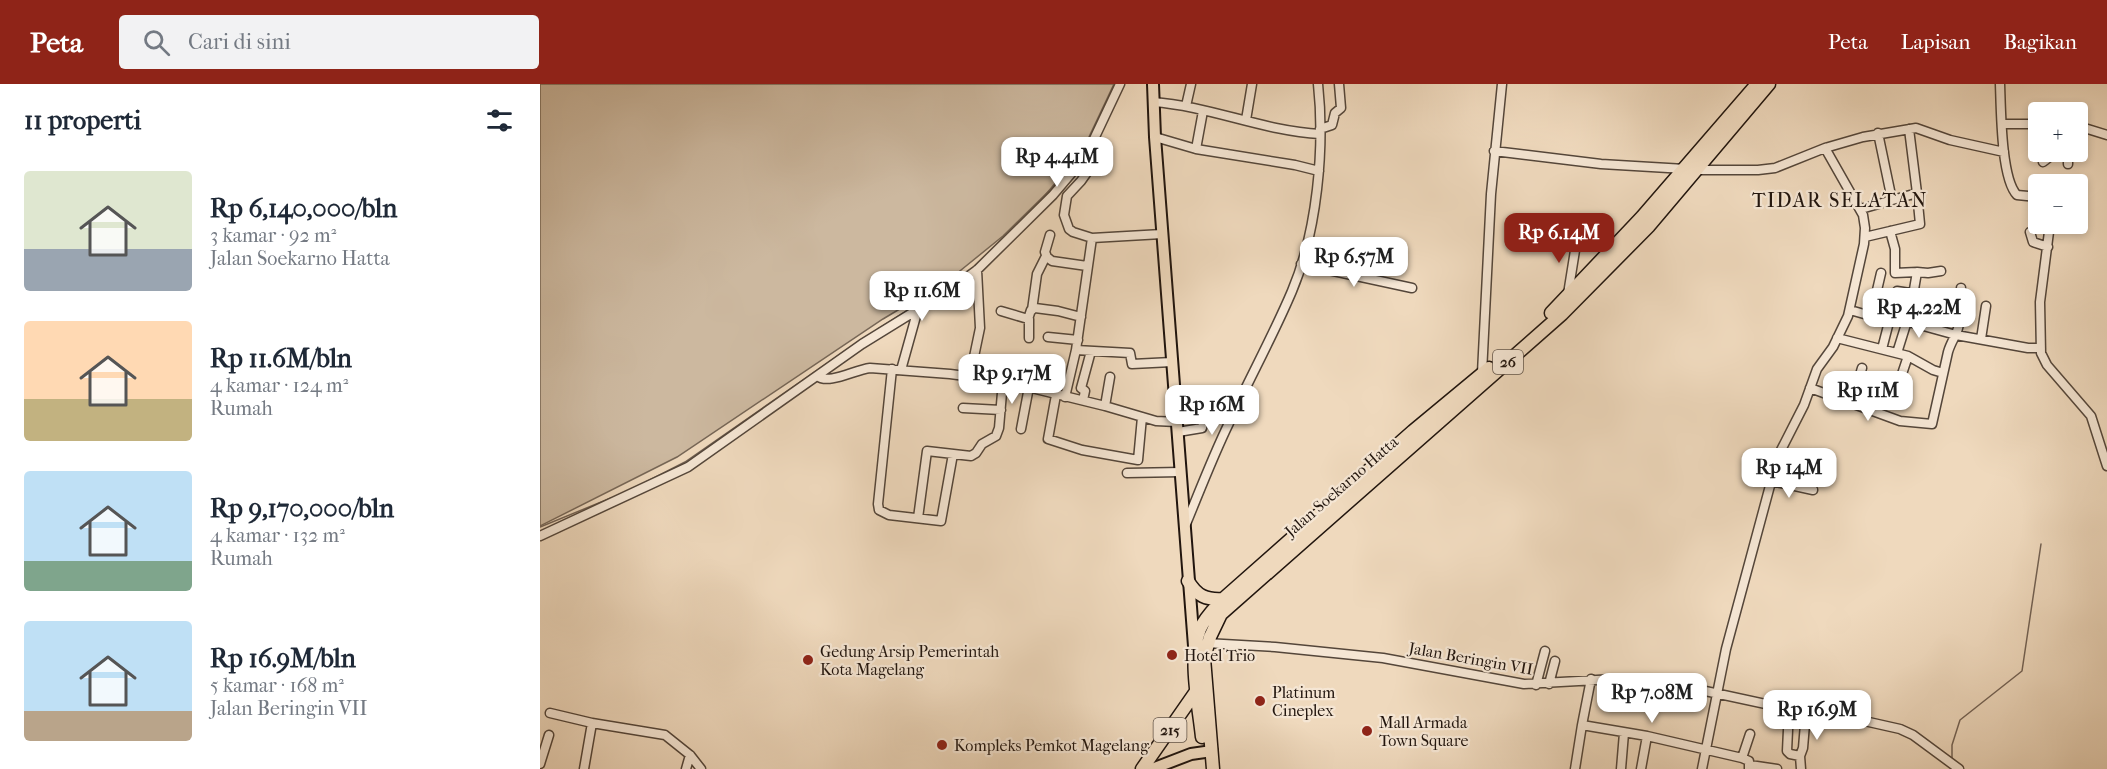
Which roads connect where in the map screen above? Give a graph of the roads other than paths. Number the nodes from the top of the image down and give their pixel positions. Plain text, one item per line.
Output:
1 (1120, 84) edge
2 (1153, 84) edge
3 (1191, 84) edge
4 (1252, 84) edge
5 (1317, 84) edge
6 (1339, 84) edge
7 (1502, 84) edge
8 (1757, 84) edge
9 (1768, 84) edge
10 (2000, 84) edge
11 (1154, 102) junction
12 (1186, 106) junction
13 (1203, 111) junction
14 (1246, 120) junction
15 (2003, 124) junction
16 (2028, 124) edge
17 (1909, 129) junction
18 (2088, 129) edge
19 (1320, 132) junction
20 (1878, 133) junction
21 (2107, 135) edge
22 (1155, 137) junction
23 (1094, 143) junction
24 (1825, 148) junction
25 (1196, 149) junction
26 (1494, 152) junction
27 (2001, 152) junction
28 (1691, 169) junction
29 (1319, 171) junction
30 (1917, 193) junction
31 (2028, 196) edge
32 (1892, 200) junction
33 (1861, 209) junction
34 (1890, 231) junction
35 (1162, 234) junction
36 (2031, 234) edge
37 (2050, 234) edge
38 (1050, 235) dead end
39 (1865, 237) junction
40 (1092, 238) junction
41 (1577, 238) dead end
42 (2049, 247) junction
43 (1046, 256) junction
44 (1301, 264) junction
45 (1087, 266) junction
46 (977, 270) junction
47 (1941, 271) dead end
48 (1917, 272) junction
49 (1881, 273) dead end
50 (1412, 288) dead end
51 (1961, 288) dead end
52 (1914, 293) junction
53 (1568, 295) junction
54 (1986, 306) dead end
55 (1911, 307) dead end
56 (918, 309) junction
57 (1032, 309) junction
58 (1850, 310) junction
59 (1001, 311) dead end
60 (1081, 316) junction
61 (1871, 316) junction
62 (1891, 316) junction
63 (1029, 319) junction
64 (1907, 321) junction
65 (1931, 327) junction
66 (1956, 335) junction
67 (1048, 337) dead end
68 (1029, 338) dead end
69 (1837, 338) junction
70 (1981, 339) junction
71 (1078, 340) junction
72 (2041, 348) junction
73 (1076, 350) junction
74 (1882, 350) junction
75 (1091, 351) junction
76 (1897, 353) junction
77 (1908, 356) junction
78 (1172, 362) junction
79 (1862, 368) dead end
80 (896, 369) junction
81 (1943, 373) junction
82 (817, 376) junction
83 (970, 376) junction
84 (1110, 377) dead end
85 (1483, 378) junction
86 (1004, 381) junction
87 (1898, 386) dead end
88 (1029, 387) junction
89 (1810, 388) junction
90 (1061, 396) junction
91 (1083, 400) junction
92 (1208, 400) dead end
93 (1852, 402) junction
94 (1105, 406) junction
95 (963, 408) dead end
96 (1001, 410) junction
97 (1142, 417) junction
98 (1177, 427) junction
99 (1021, 429) dead end
100 (953, 454) junction
101 (2107, 466) edge
102 (1128, 472) dead end
103 (1181, 472) junction
104 (1771, 481) junction
105 (1813, 490) dead end
106 (1325, 516) junction
107 (918, 518) junction
108 (1184, 527) junction
109 (540, 536) edge
110 (1188, 581) junction
111 (1223, 599) junction
112 (1221, 614) junction
113 (1201, 641) junction
114 (1545, 651) dead end
115 (1555, 661) dead end
116 (1590, 679) junction
117 (1549, 684) junction
118 (1536, 685) junction
119 (1197, 690) junction
120 (1717, 693) junction
121 (1789, 709) junction
122 (1806, 712) junction
123 (550, 713) dead end
124 (592, 723) junction
125 (1582, 725) junction
126 (1624, 733) junction
127 (1750, 734) dead end
128 (549, 735) dead end
129 (1647, 736) junction
130 (1709, 750) junction
131 (1208, 751) junction
132 (690, 755) junction
133 (1800, 756) junction
134 (1742, 758) junction
135 (540, 765) edge
136 (1750, 767) edge
137 (1956, 767) edge
138 (548, 769) edge
139 (584, 769) edge
140 (687, 769) edge
141 (700, 769) edge
142 (1142, 769) edge
143 (1152, 769) edge
144 (1205, 769) edge
145 (1214, 769) edge
146 (1575, 769) edge
147 (1621, 769) edge
148 (1641, 769) edge
149 (1702, 769) edge
150 (1777, 769) edge
151 (1801, 769) edge

1 - 23 street
2 - 11 main road
3 - 12 street
4 - 14 street
5 - 19 street
6 - 19 street
7 - 26 street
8 - 28 highway, Jalan Soekarno Hatta / 26
9 - 28 highway, Jalan Soekarno Hatta / 26
10 - 15 street
11 - 12 street
11 - 22 main road
12 - 13 street
13 - 14 street
13 - 25 street
14 - 19 street
15 - 16 street
15 - 27 street
17 - 20 street
17 - 27 street
17 - 30 street
18 - 21 street
19 - 29 street
20 - 24 street
20 - 32 street
22 - 25 street
22 - 35 main road
23 - 40 street
23 - 46 street
24 - 28 street
24 - 33 street
25 - 29 street
26 - 28 street
26 - 85 street
27 - 31 street
28 - 53 highway, Jalan Soekarno Hatta / 26
28 - 85 highway, Jalan Soekarno Hatta / 26
29 - 44 street
30 - 32 street
30 - 34 street
32 - 33 street
33 - 39 street
34 - 39 street
34 - 48 street
35 - 40 street
35 - 78 main road
36 - 42 street
37 - 42 street
38 - 43 street
39 - 58 street
40 - 45 street
41 - 53 street
42 - 72 street
43 - 45 street
43 - 57 street
44 - 50 street
44 - 108 street
45 - 60 street
46 - 56 street
46 - 83 street
47 - 48 street
48 - 52 street
49 - 61 street
51 - 66 street
52 - 55 street
52 - 62 street
52 - 65 street
53 - 85 highway, Jalan Soekarno Hatta / 26
54 - 70 street
56 - 80 street
56 - 82 street
57 - 60 street
57 - 63 street
58 - 61 street
58 - 69 street
59 - 63 street
60 - 71 street
61 - 62 street
62 - 64 street
62 - 74 street
63 - 68 street
64 - 65 street
64 - 76 street
65 - 66 street
66 - 70 street
66 - 81 street
67 - 71 street
69 - 74 street
69 - 89 street
70 - 72 street
71 - 73 street
72 - 101 street
73 - 75 street
73 - 90 street
74 - 76 street
75 - 78 street
75 - 91 street
76 - 77 street
77 - 81 street
77 - 87 street
78 - 98 main road
79 - 93 street
80 - 82 street
80 - 83 street
80 - 107 street
81 - 93 street
82 - 109 street
83 - 86 street
84 - 94 street
85 - 106 highway, Jalan Soekarno Hatta / 26
86 - 88 street
86 - 96 street
88 - 90 street
88 - 99 street
89 - 93 street
89 - 104 street
90 - 91 street
90 - 97 street
91 - 94 street
92 - 98 street
94 - 97 street
95 - 96 street
96 - 100 street
97 - 98 street
98 - 103 main road
100 - 107 street
100 - 107 street
102 - 103 street
103 - 108 main road
104 - 105 street
104 - 120 street
106 - 111 highway, Jalan Soekarno Hatta / 26
106 - 112 highway, Jalan Soekarno Hatta / 26
108 - 110 main road
110 - 111 highway
110 - 113 main road
111 - 113 highway, 26
112 - 113 highway, 26
112 - 113 main road
113 - 118 street, Jalan Beringin VII
113 - 119 highway, 26
113 - 131 highway, 26
114 - 118 street
115 - 117 street
116 - 117 street, Jalan Beringin VII
116 - 120 street, Jalan Beringin VII
116 - 125 street
117 - 118 street, Jalan Beringin VII
119 - 131 highway, 26
119 - 142 highway, 215
120 - 121 street, Jalan Beringin VII
120 - 130 street
121 - 122 street, Jalan Beringin VII
121 - 133 street
122 - 133 street
122 - 137 street, Jalan Beringin VII
123 - 124 street
124 - 132 street
124 - 139 street
125 - 126 street
125 - 146 street
126 - 129 street
126 - 147 street
127 - 134 street
128 - 135 street
129 - 130 street
129 - 148 street
130 - 134 street
130 - 149 street
131 - 143 main road, 215
131 - 144 highway, 26
131 - 145 highway, 26
132 - 140 street
132 - 141 street
133 - 151 street
134 - 136 street
135 - 138 street
136 - 150 street

